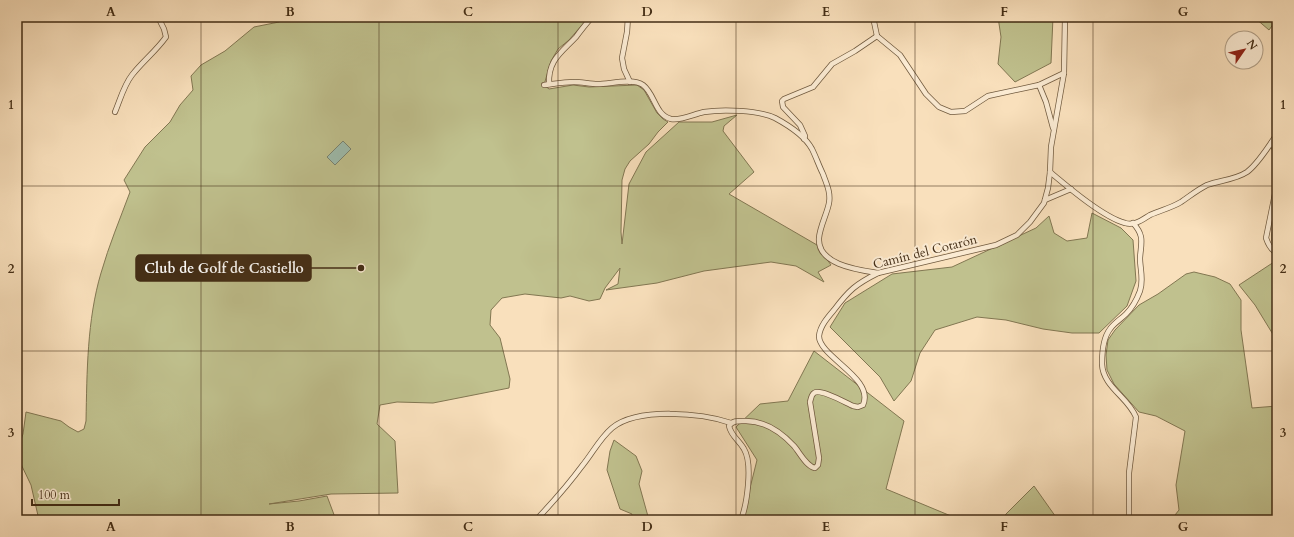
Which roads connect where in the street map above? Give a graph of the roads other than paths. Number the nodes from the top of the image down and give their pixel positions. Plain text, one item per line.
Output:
1 (158, 17) edge
2 (592, 17) edge
3 (628, 17) edge
4 (873, 17) edge
5 (1065, 17) edge
6 (877, 36) junction
7 (1064, 73) junction
8 (630, 82) junction
9 (1039, 85) junction
10 (115, 112) dead end
11 (1053, 131) junction
12 (1277, 134) edge
13 (804, 139) junction
14 (1272, 142) junction
15 (1277, 155) edge
16 (1050, 172) junction
17 (1277, 184) edge
18 (1071, 189) junction
19 (1045, 200) junction
20 (1133, 224) junction
21 (1277, 253) edge
22 (878, 273) junction
23 (731, 423) junction
24 (536, 520) edge
25 (741, 520) edge
26 (1129, 520) edge

1 - 10 street
2 - 8 street
3 - 8 street
4 - 6 street
5 - 7 street, Camín del Cotarón
6 - 9 street
6 - 13 street
7 - 9 street
7 - 11 street, Camín del Cotarón
8 - 13 street
9 - 11 street
11 - 16 street, Camín del Cotarón
12 - 14 street
13 - 22 street
14 - 15 street
14 - 20 street
16 - 18 street
16 - 19 street, Camín del Cotarón
17 - 21 street
18 - 19 street
18 - 20 street
19 - 22 street, Camín del Cotarón
20 - 26 street
22 - 23 street, Camín del Cotarón
23 - 24 street
23 - 25 street

